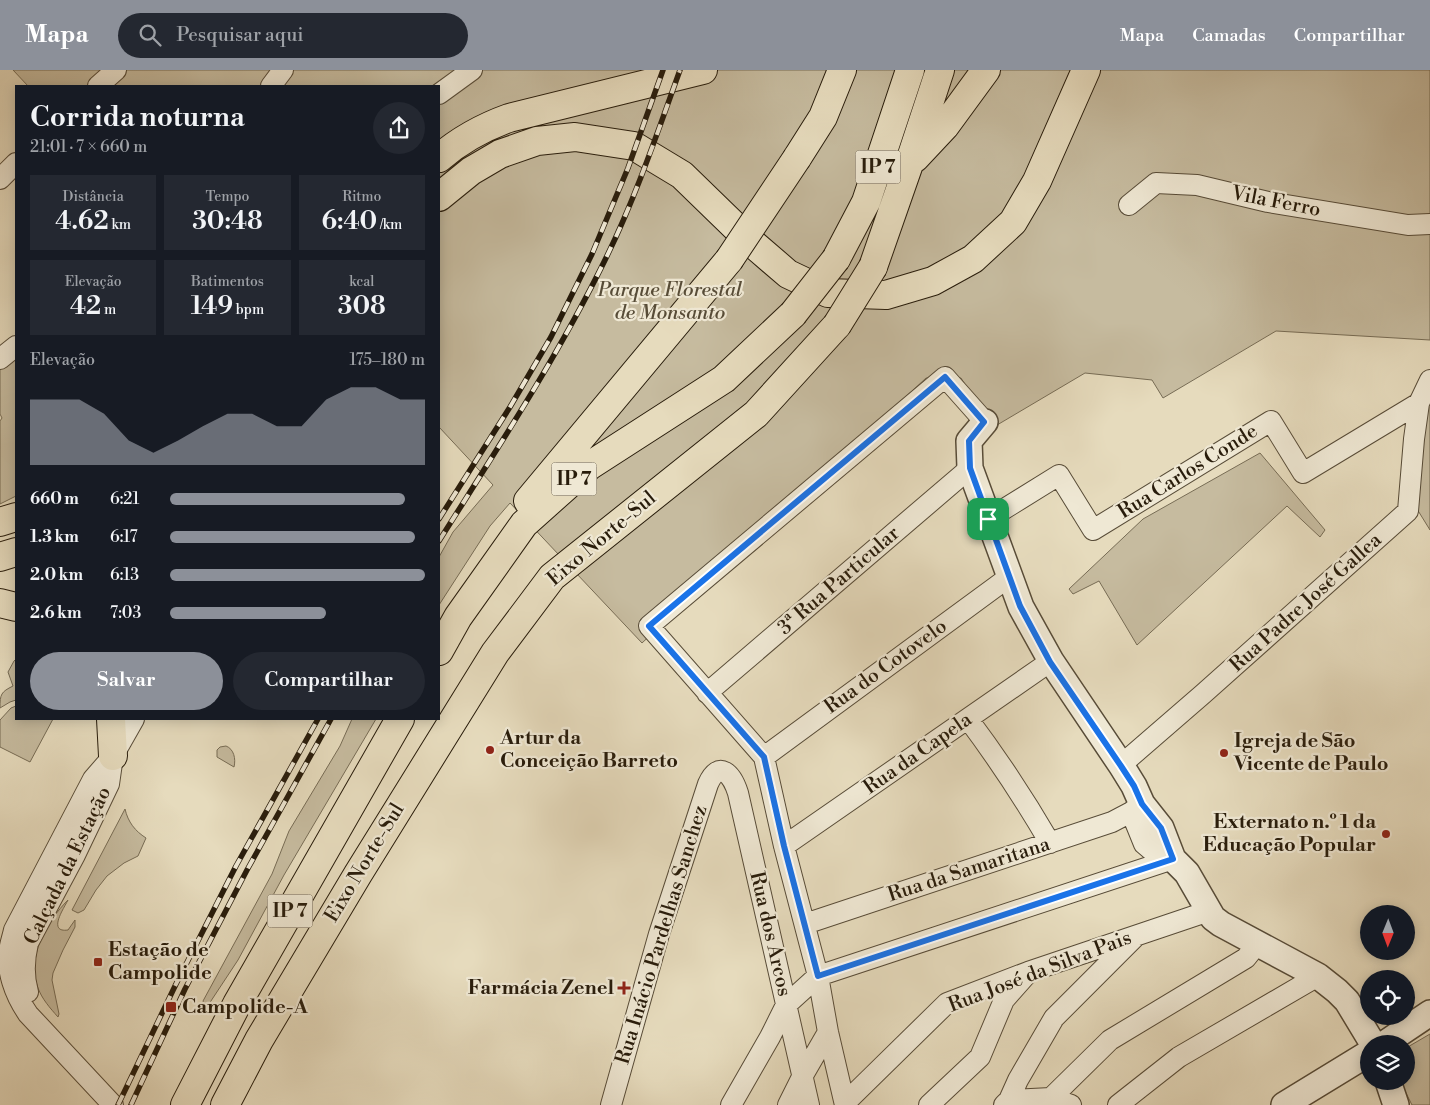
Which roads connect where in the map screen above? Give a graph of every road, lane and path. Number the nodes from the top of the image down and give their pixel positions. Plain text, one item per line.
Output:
1 (116, 70) edge
2 (283, 70) edge
3 (472, 70) edge
4 (663, 70) edge
5 (703, 70) edge
6 (842, 70) edge
7 (910, 70) edge
8 (940, 70) edge
9 (986, 70) edge
10 (1088, 76) edge
11 (99, 85) edge
12 (272, 85) edge
13 (440, 93) edge
14 (586, 99) junction
15 (440, 157) edge
16 (15, 164) edge
17 (909, 164) junction
18 (0, 179) edge
19 (440, 196) edge
20 (1129, 205) dead end
21 (1430, 224) edge
22 (15, 347) edge
23 (0, 359) edge
24 (1430, 380) edge
25 (1419, 403) junction
26 (984, 422) joint
27 (970, 468) junction
28 (15, 517) edge
29 (988, 519) junction
30 (0, 522) edge
31 (15, 552) edge
32 (0, 557) edge
33 (1009, 577) junction
34 (0, 602) edge
35 (15, 608) edge
36 (458, 617) junction
37 (440, 649) edge
38 (1050, 662) junction
39 (708, 693) junction
40 (968, 719) junction
41 (111, 720) edge
42 (133, 720) edge
43 (399, 720) edge
44 (113, 756) junction
45 (764, 757) junction
46 (1121, 766) junction
47 (720, 770) joint
48 (1136, 808) junction
49 (1050, 843) junction
50 (784, 846) junction
51 (1173, 859) junction
52 (1209, 911) junction
53 (805, 924) junction
54 (1138, 935) junction
55 (1258, 943) junction
56 (1028, 972) junction
57 (818, 976) junction
58 (1318, 976) junction
59 (786, 1005) junction
60 (1430, 1014) edge
61 (828, 1032) junction
62 (1367, 1035) edge
63 (1398, 1035) edge
64 (1360, 1059) edge
65 (802, 1077) junction
66 (1391, 1090) edge
67 (1052, 1098) junction
68 (1007, 1103) edge
69 (845, 1104) edge
70 (113, 1105) edge
71 (185, 1105) edge
72 (225, 1105) edge
73 (611, 1105) edge
74 (731, 1105) edge
75 (788, 1105) edge
76 (809, 1105) edge
77 (929, 1105) edge
78 (1071, 1105) edge
79 (1118, 1105) edge
80 (1284, 1105) edge
81 (1396, 1105) edge

1 - 11 street
2 - 12 street
3 - 13 street
4 - 14 main road
5 - 14 main road
6 - 36 main road, bridge
7 - 36 main road, IP 7, bridge
8 - 17 main road, Eixo Norte-Sul / IP 7
9 - 17 main road
10 - 19 main road
14 - 15 main road
16 - 18 street
17 - 72 main road, Eixo Norte-Sul / IP 7, bridge
20 - 21 street, Vila Ferro
22 - 23 street
24 - 25 street
25 - 29 street, Rua Carlos Conde
25 - 46 street, Rua Padre José Gallea
26 - 27 street
26 - 39 street, Rua dos Arcos
27 - 29 street
27 - 39 street, 3ª Rua Particular
28 - 30 main road
29 - 33 street
31 - 32 main road
33 - 38 street
33 - 45 street, Rua do Cotovelo
34 - 35 main road
36 - 37 main road, IP 7
38 - 40 street, Rua da Capela
38 - 46 street
39 - 45 street, Rua dos Arcos
40 - 49 street
40 - 50 street, Rua da Capela
41 - 44 main road
42 - 44 street, Calçada da Estação
43 - 71 main road, Eixo Norte-Sul / IP 7
44 - 70 street, Calçada da Estação
45 - 50 street, Rua dos Arcos
46 - 48 street
47 - 59 street, Rua dos Arcos
47 - 73 street, Rua Inácio Pardelhas Sanchez
48 - 49 street, Rua da Samaritana
48 - 51 street
49 - 53 street, Rua da Samaritana
50 - 53 street, Rua dos Arcos
51 - 52 street
51 - 57 street
52 - 54 street, Rua José da Silva Pais
52 - 55 street
53 - 57 street, Rua dos Arcos
54 - 56 street, Rua José da Silva Pais
54 - 68 street
55 - 58 street
55 - 67 street
56 - 69 street, Rua José da Silva Pais
56 - 77 street
57 - 59 street
57 - 61 street, Rua dos Arcos
58 - 62 street
58 - 79 street
59 - 65 street, Rua dos Arcos
59 - 74 street
60 - 63 street
61 - 65 street
61 - 69 street, Rua dos Arcos
64 - 80 street
65 - 75 street
65 - 76 street, Rua dos Arcos
66 - 81 street
67 - 68 street
67 - 78 street

